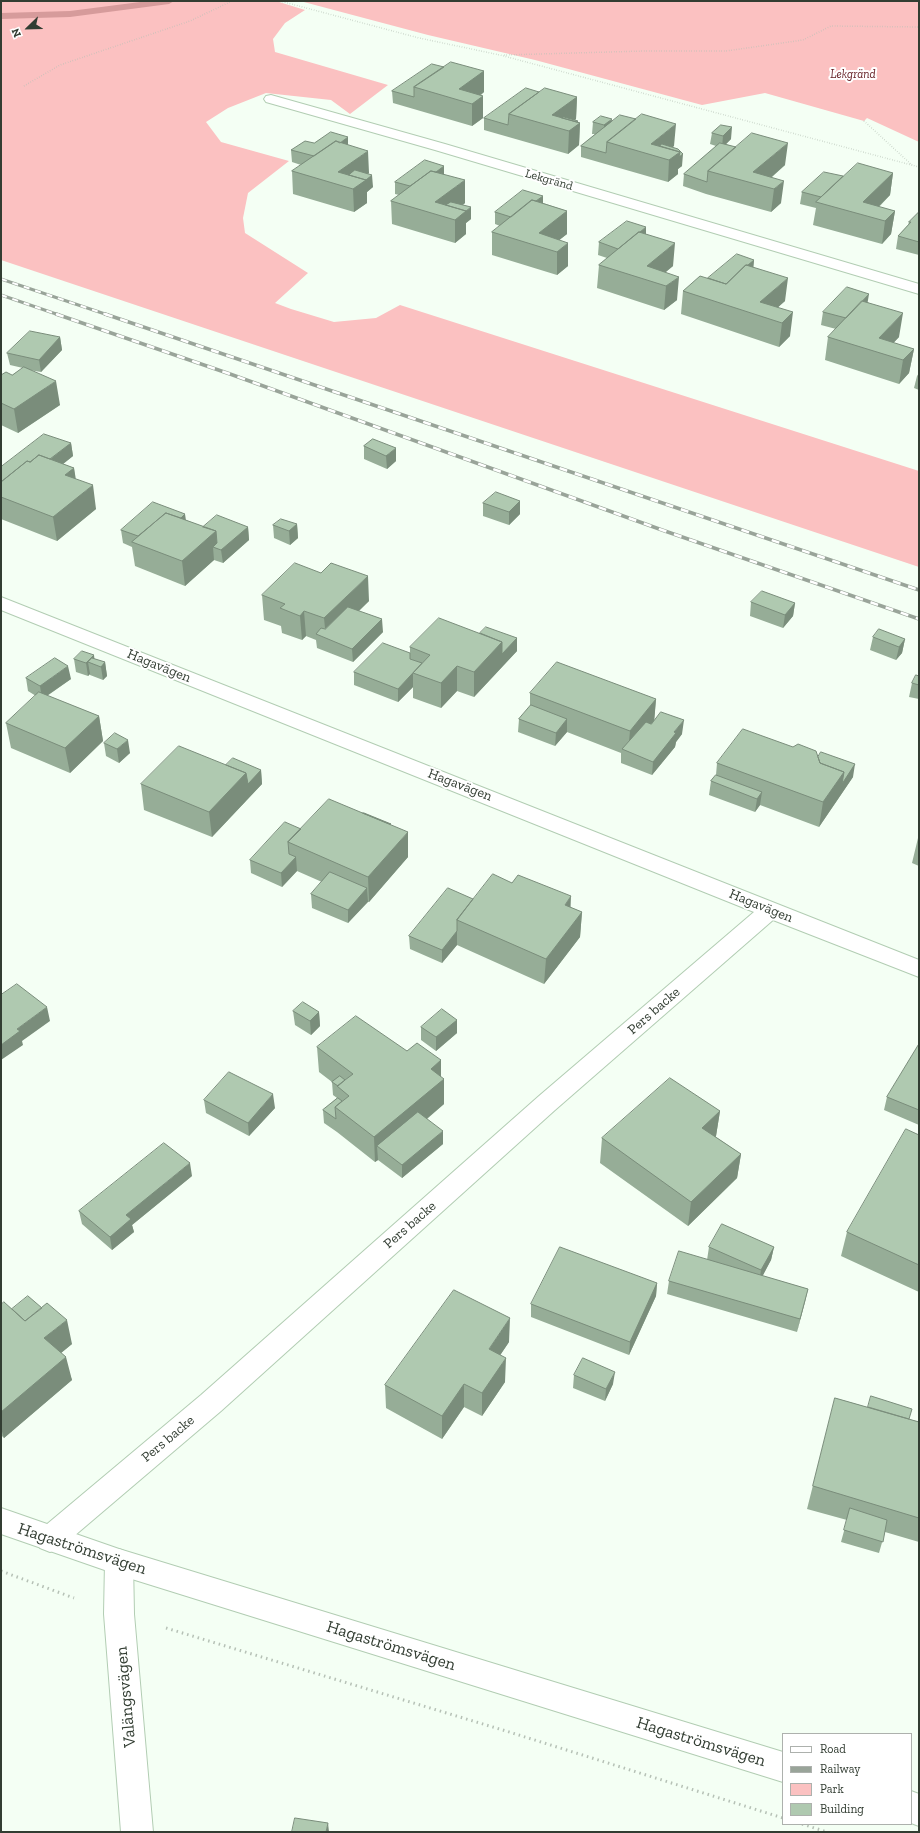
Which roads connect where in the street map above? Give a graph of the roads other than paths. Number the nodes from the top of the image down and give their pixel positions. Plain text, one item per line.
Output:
1 (271, 99) dead end
2 (919, 289) edge
3 (1, 603) edge
4 (770, 910) junction
5 (919, 969) edge
6 (1, 1521) edge
7 (50, 1539) junction
8 (119, 1562) junction
9 (782, 1767) edge
10 (137, 1832) edge

1 - 2 street, Lekgränd
3 - 4 street, Hagavägen
4 - 5 street, Hagavägen
4 - 7 street, Pers backe
6 - 7 street, Hagaströmsvägen
7 - 8 street, Hagaströmsvägen
8 - 9 street, Hagaströmsvägen
8 - 10 street, Valängsvägen

